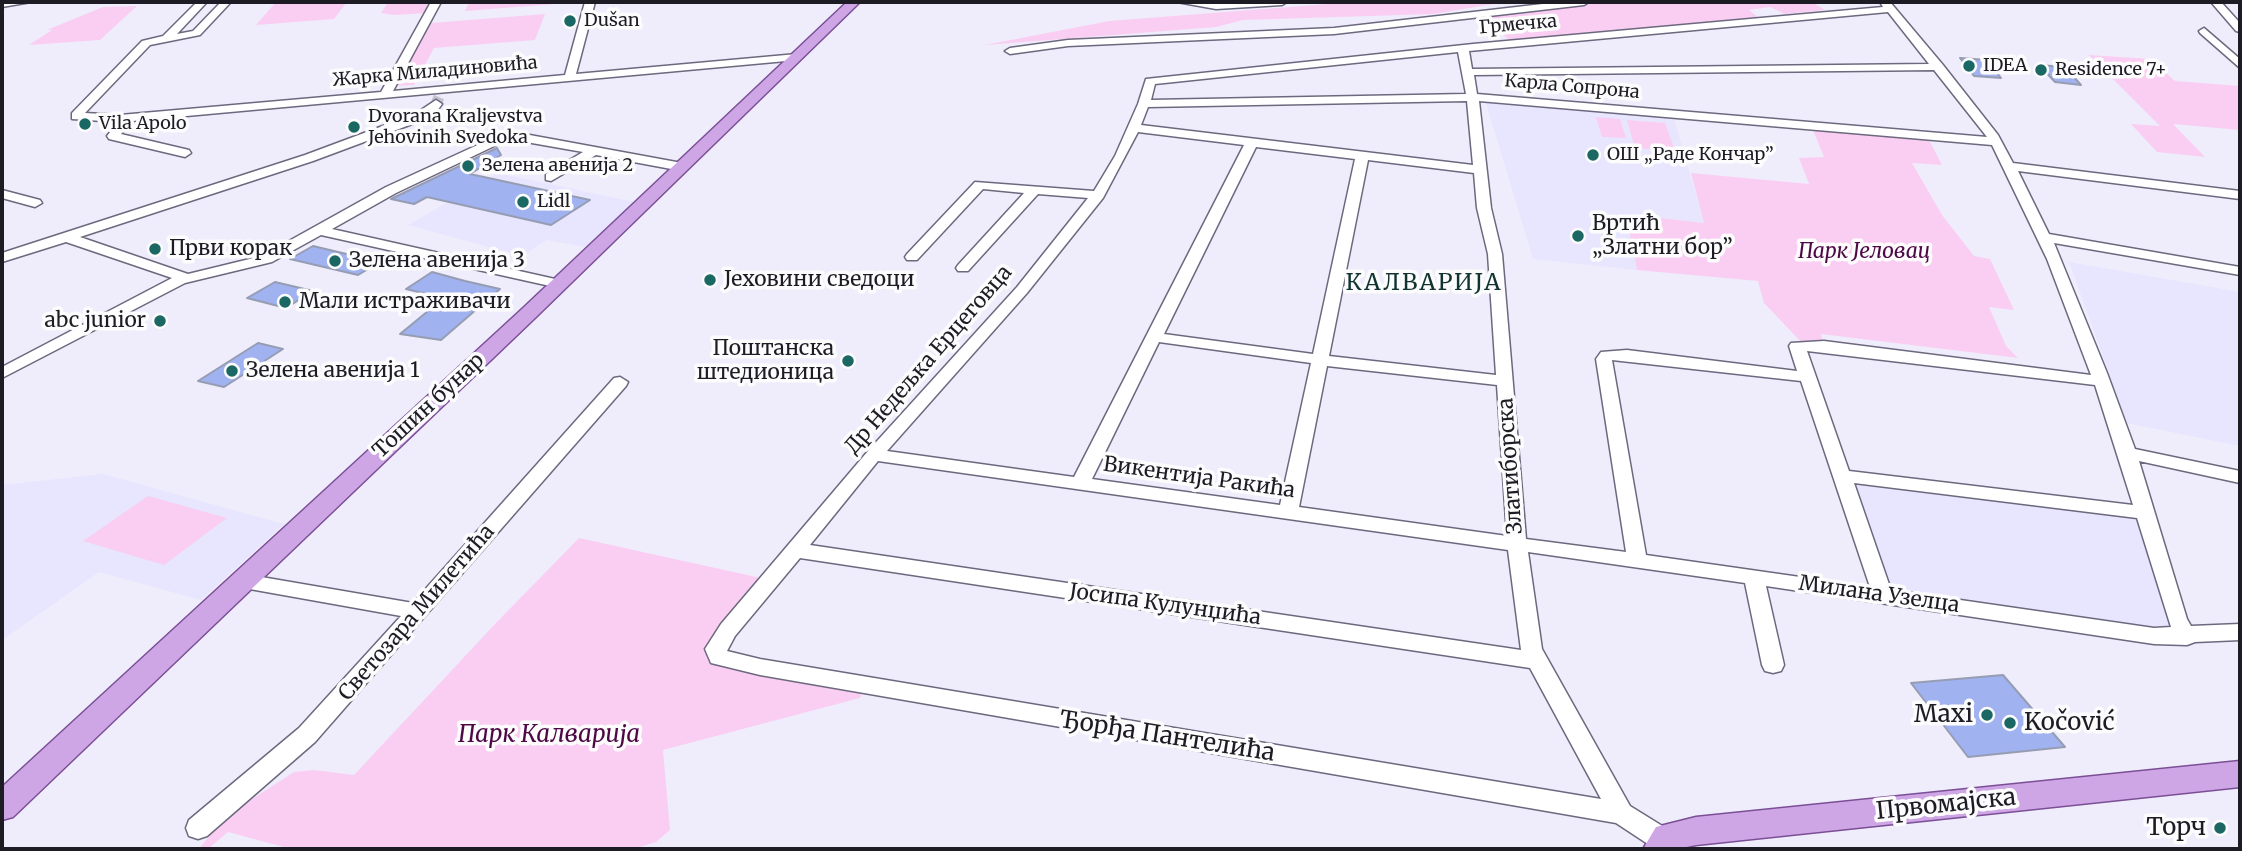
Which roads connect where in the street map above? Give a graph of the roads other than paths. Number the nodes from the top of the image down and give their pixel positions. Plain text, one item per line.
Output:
1 (26, 2) edge
2 (202, 2) edge
3 (226, 2) edge
4 (436, 2) edge
5 (590, 2) edge
6 (854, 2) edge
7 (1182, 2) edge
8 (1282, 2) edge
9 (1584, 2) edge
10 (2216, 2) edge
11 (2, 4) edge
12 (1887, 5) edge
13 (2240, 29) edge
14 (2204, 31) dead end
15 (168, 37) junction
16 (1464, 48) junction
17 (1010, 51) dead end
18 (797, 57) junction
19 (2240, 65) edge
20 (1938, 67) junction
21 (1468, 72) junction
22 (570, 77) junction
23 (1150, 81) joint
24 (385, 94) junction
25 (439, 97) junction
26 (1472, 97) junction
27 (1144, 104) junction
28 (128, 119) junction
29 (1133, 128) junction
30 (1252, 142) junction
31 (1996, 142) junction
32 (594, 151) junction
33 (185, 153) dead end
34 (1362, 156) junction
35 (2010, 166) junction
36 (682, 167) junction
37 (1482, 170) junction
38 (551, 177) dead end
39 (1035, 188) junction
40 (2, 194) edge
41 (1098, 194) junction
42 (2240, 195) edge
43 (35, 203) dead end
44 (320, 230) junction
45 (63, 236) junction
46 (2044, 237) junction
47 (912, 257) dead end
48 (2, 258) edge
49 (963, 268) dead end
50 (2240, 271) edge
51 (186, 278) junction
52 (559, 284) junction
53 (1154, 337) junction
54 (1321, 360) junction
55 (2, 373) edge
56 (1807, 377) junction
57 (2102, 381) junction
58 (620, 382) dead end
59 (1504, 382) junction
60 (2127, 453) junction
61 (874, 455) junction
62 (1842, 476) junction
63 (2240, 477) edge
64 (1080, 484) junction
65 (1288, 513) junction
66 (2146, 513) junction
67 (1517, 545) junction
68 (795, 550) junction
69 (1637, 560) junction
70 (1755, 577) junction
71 (244, 581) junction
72 (1883, 596) junction
73 (418, 611) junction
74 (2240, 632) edge
75 (2188, 636) junction
76 (717, 654) joint
77 (1535, 660) junction
78 (1773, 665) dead end
79 (2240, 774) edge
80 (2, 807) edge
81 (1621, 813) junction
82 (198, 828) dead end
83 (1661, 844) edge

1 - 11 street
2 - 15 street
3 - 15 street
4 - 24 street
5 - 22 street
6 - 18 main road, Тошин бунар
7 - 8 street
9 - 17 street
10 - 13 street
12 - 16 street, Грмечка
12 - 20 street
14 - 19 street
15 - 28 street, Жарка Миладиновића
16 - 21 street, Златиборска
16 - 23 street, Грмечка
18 - 22 street, Жарка Миладиновића
18 - 36 main road, Тошин бунар
20 - 21 street
20 - 31 street
21 - 26 street, Златиборска
22 - 25 street, Жарка Миладиновића
23 - 27 street, Др Недељка Ерцеговца
24 - 25 street, Жарка Миладиновића
24 - 28 street, Жарка Миладиновића
25 - 45 street
26 - 27 street, Карла Сопрона
26 - 31 street, Карла Сопрона
26 - 37 street, Златиборска
27 - 29 street, Др Недељка Ерцеговца
28 - 33 street
29 - 30 street
29 - 41 street, Др Недељка Ерцеговца
30 - 34 street
30 - 53 street
31 - 35 street
32 - 36 street
32 - 38 street
32 - 44 street
34 - 37 street
34 - 54 street
35 - 42 street
35 - 46 street
36 - 52 main road, Тошин бунар
37 - 59 street, Златиборска
39 - 41 street
39 - 47 street
39 - 49 street
40 - 43 street
41 - 61 street, Др Недељка Ерцеговца
44 - 51 street
44 - 52 street
45 - 48 street
45 - 51 street
46 - 50 street
46 - 57 street
51 - 55 street
52 - 71 main road, Тошин бунар
53 - 54 street
53 - 64 street
54 - 59 street
54 - 65 street
56 - 57 street
56 - 62 street
56 - 69 street
57 - 60 street
58 - 73 street, Светозара Милетића
59 - 67 street, Златиборска
60 - 63 street
60 - 66 street
61 - 64 street, Викентија Ракића
61 - 68 street, Др Недељка Ерцеговца
62 - 66 street
62 - 72 street
64 - 65 street, Викентија Ракића
65 - 67 street, Викентија Ракића
66 - 75 street
67 - 69 street, Милана Узелца
67 - 77 street, Златиборска
68 - 76 street, Др Недељка Ерцеговца
68 - 77 street, Јосипа Кулунџића
69 - 70 street, Милана Узелца
70 - 72 street, Милана Узелца
70 - 78 street
71 - 73 street
71 - 80 main road, Тошин бунар
72 - 75 street, Милана Узелца
73 - 82 street, Светозара Милетића
74 - 75 street, Милана Узелца
76 - 81 street, Ђорђа Пантелића
77 - 81 street, Златиборска
79 - 83 main road, Првомајска
81 - 83 street, Златиборска

